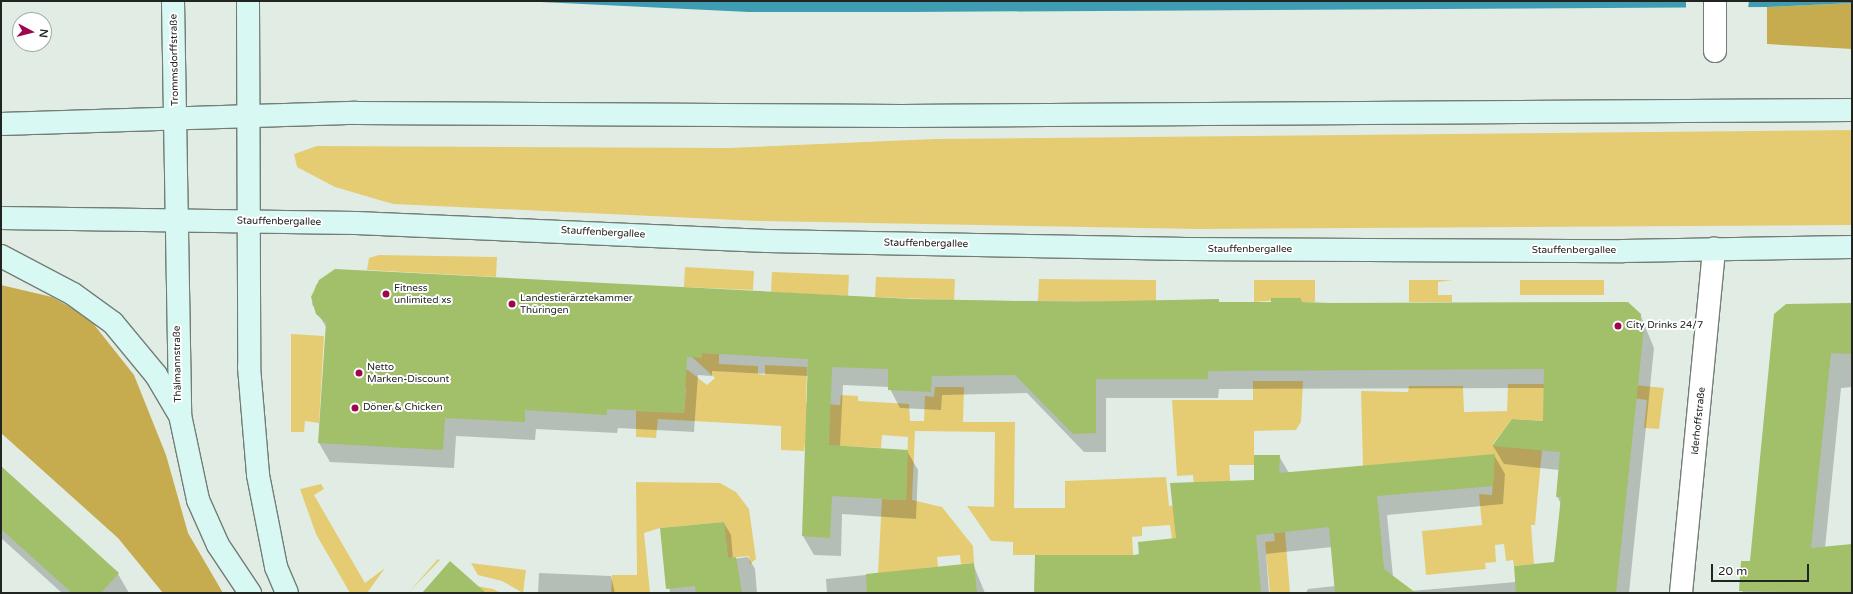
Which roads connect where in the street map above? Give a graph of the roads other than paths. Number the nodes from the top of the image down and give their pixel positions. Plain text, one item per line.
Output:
1 (173, 1) edge
2 (248, 1) edge
3 (1716, 1) edge
4 (1715, 44) dead end
5 (1852, 110) edge
6 (249, 117) junction
7 (176, 119) junction
8 (1, 124) edge
9 (1, 218) edge
10 (176, 220) junction
11 (247, 221) junction
12 (1852, 247) edge
13 (1714, 249) junction
14 (1, 256) edge
15 (180, 415) junction
16 (250, 593) edge
17 (287, 593) edge
18 (1681, 593) edge

1 - 7 main road, Trommsdorffstraße
2 - 6 main road
3 - 4 street
5 - 6 main road
6 - 7 main road
6 - 11 main road
7 - 8 main road
7 - 10 main road, Thälmannstraße
9 - 10 main road, Stauffenbergallee
10 - 11 main road, Stauffenbergallee
10 - 15 main road, Thälmannstraße
11 - 13 main road, Stauffenbergallee
11 - 17 main road
12 - 13 main road, Stauffenbergallee
13 - 18 street, Iderhoffstraße
14 - 15 main road
15 - 16 main road, Thälmannstraße

